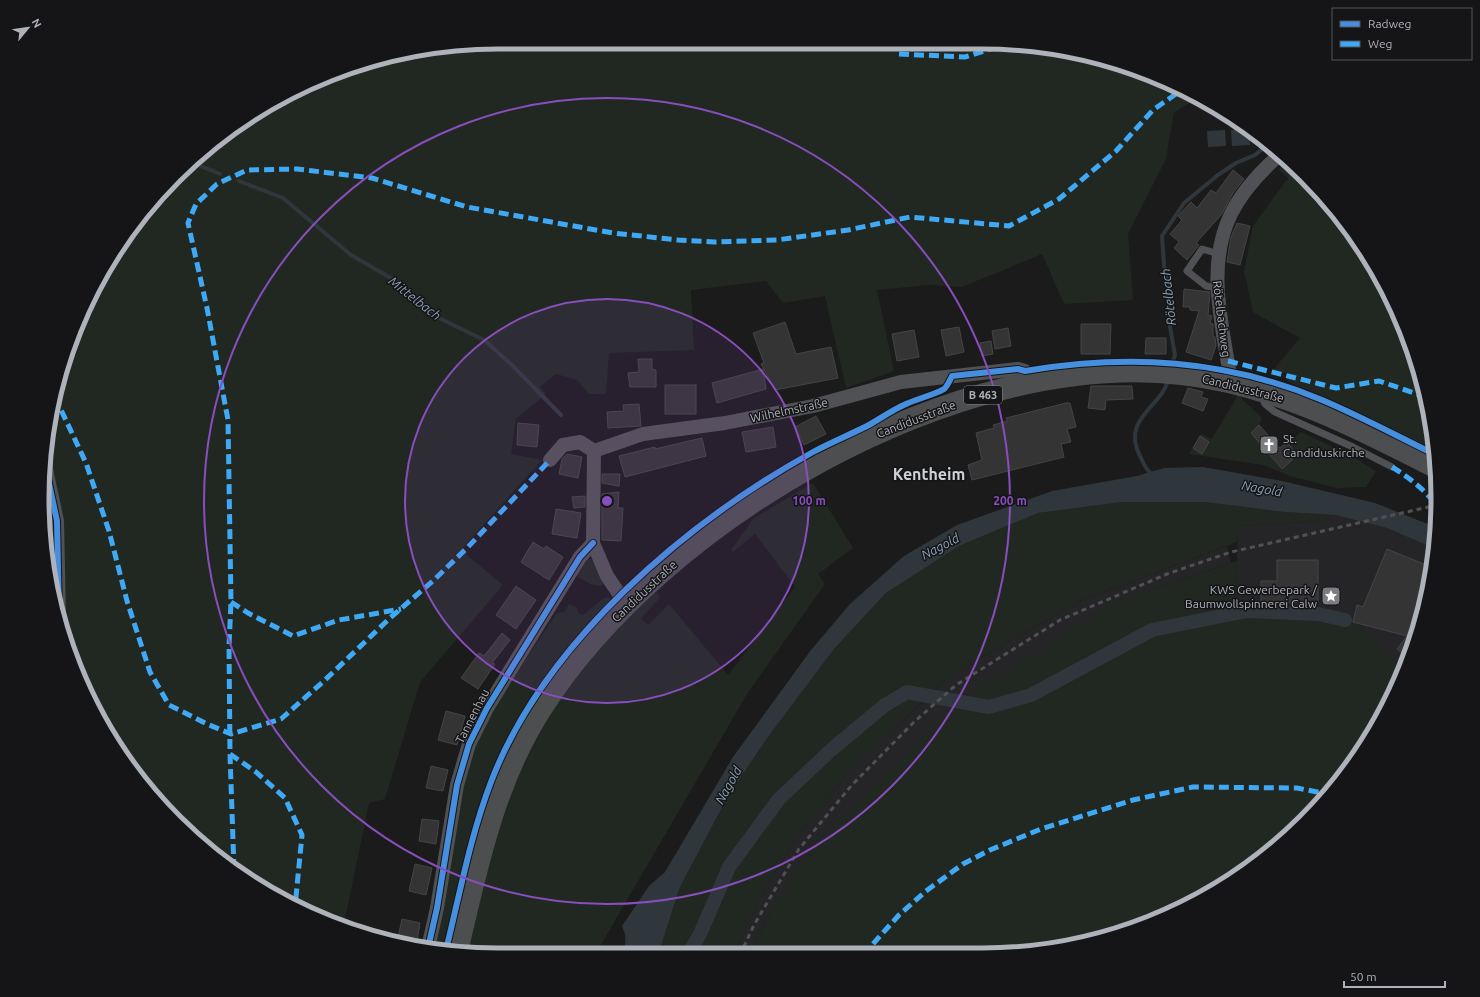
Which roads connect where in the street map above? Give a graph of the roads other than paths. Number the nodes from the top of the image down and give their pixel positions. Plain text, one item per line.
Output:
1 (1274, 158) edge
2 (1219, 254) junction
3 (1217, 288) junction
4 (1031, 382) junction
5 (1231, 382) junction
6 (1260, 390) junction
7 (594, 451) junction
8 (550, 460) dead end
9 (1430, 464) edge
10 (1392, 467) dead end
11 (49, 485) edge
12 (593, 543) junction
13 (58, 588) edge
14 (626, 604) junction
15 (429, 942) edge
16 (458, 946) edge

1 - 2 street, Rötelbachweg
2 - 3 street, Rötelbachweg
2 - 3 lane
3 - 5 street, Rötelbachweg
4 - 5 main road, Candidusstraße / B 463
4 - 7 street, Wilhelmstraße
4 - 14 main road, Candidusstraße / B 463
5 - 6 main road, Candidusstraße / B 463
6 - 9 main road, Candidusstraße / B 463
6 - 10 lane
7 - 8 street
7 - 12 street
11 - 13 street
12 - 14 street
12 - 15 street, Tannenhau
14 - 16 main road, Candidusstraße / B 463

